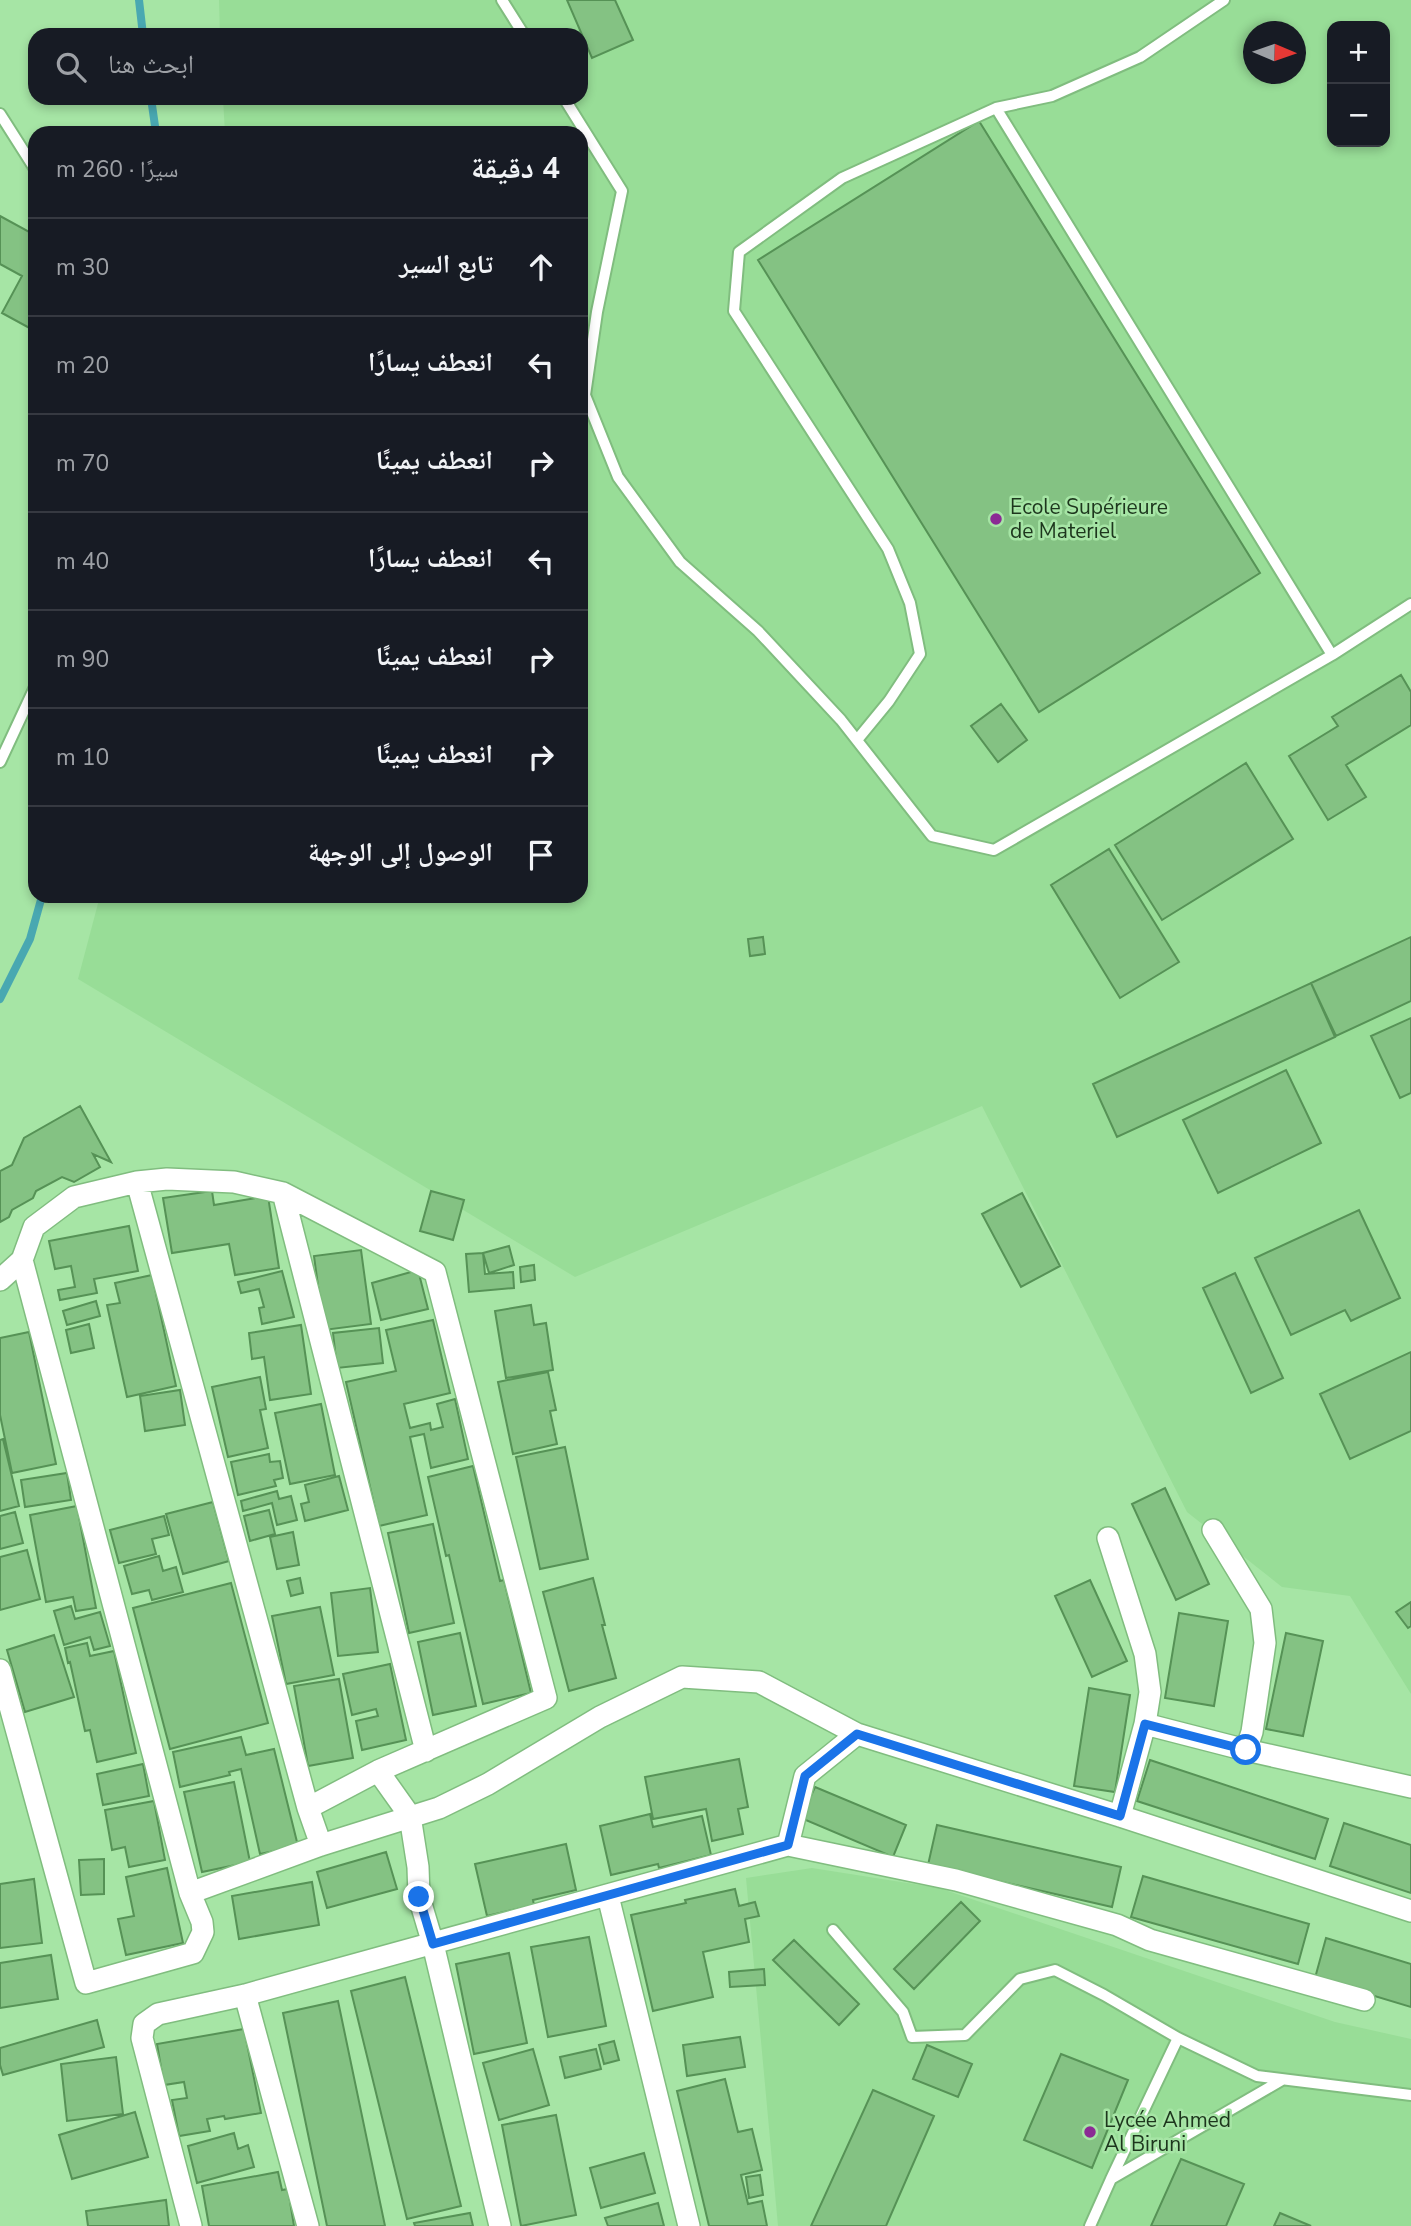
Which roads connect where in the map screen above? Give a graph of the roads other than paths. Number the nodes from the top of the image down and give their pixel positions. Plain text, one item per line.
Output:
1 (502, 0) edge
2 (1224, 0) edge
3 (520, 28) edge
4 (568, 105) edge
5 (996, 108) junction
6 (0, 114) edge
7 (581, 126) edge
8 (588, 136) edge
9 (28, 158) edge
10 (588, 374) edge
11 (588, 402) edge
12 (1411, 604) edge
13 (1332, 655) junction
14 (28, 702) edge
15 (856, 740) junction
16 (0, 762) edge
17 (137, 1182) junction
18 (283, 1194) junction
19 (22, 1260) junction
20 (0, 1280) edge
21 (1213, 1530) dead end
22 (1108, 1538) dead end
23 (0, 1670) edge
24 (1145, 1724) junction
25 (857, 1734) junction
26 (1246, 1750) junction
27 (426, 1751) junction
28 (378, 1771) junction
29 (1411, 1787) edge
30 (308, 1808) junction
31 (410, 1816) junction
32 (1120, 1816) junction
33 (321, 1845) junction
34 (788, 1845) junction
35 (190, 1893) junction
36 (608, 1896) junction
37 (1411, 1911) edge
38 (833, 1930) dead end
39 (433, 1944) junction
40 (245, 1995) junction
41 (1364, 2000) dead end
42 (1178, 2038) junction
43 (1282, 2080) junction
44 (1411, 2095) edge
45 (1111, 2179) junction
46 (191, 2226) edge
47 (307, 2226) edge
48 (500, 2226) edge
49 (689, 2226) edge
50 (1090, 2226) edge

1 - 3 lane
2 - 5 lane
4 - 7 lane
5 - 13 lane
5 - 15 lane
6 - 9 lane
8 - 10 lane
11 - 15 lane
12 - 13 lane
13 - 15 lane
14 - 16 lane
17 - 18 street
17 - 19 street
17 - 30 street
18 - 27 street
18 - 27 street
19 - 20 street
19 - 35 street
21 - 26 street
22 - 24 street
23 - 35 street
24 - 26 street
24 - 32 street
25 - 31 street
25 - 32 street
25 - 34 street
26 - 29 street
27 - 28 street
28 - 30 street
28 - 31 street
30 - 33 street
31 - 33 street
31 - 39 street
32 - 37 street
33 - 35 street
34 - 36 street
34 - 41 street
36 - 39 street
36 - 49 street
38 - 42 lane
39 - 40 street
39 - 48 street
40 - 46 street
40 - 47 street
42 - 43 lane
42 - 45 lane
43 - 44 lane
43 - 45 lane
45 - 50 lane

